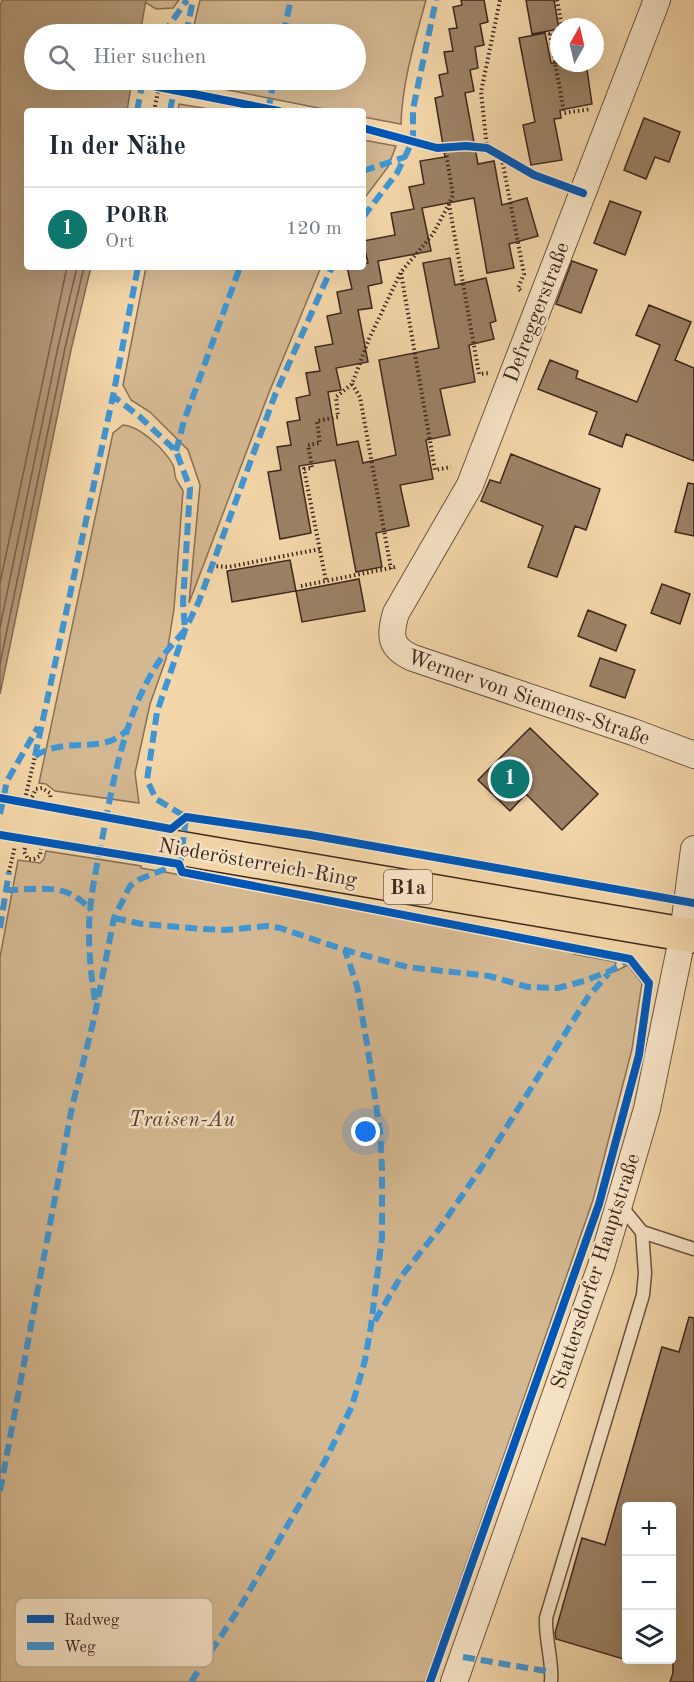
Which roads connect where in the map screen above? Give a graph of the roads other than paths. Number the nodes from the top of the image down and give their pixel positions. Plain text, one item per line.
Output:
1 (657, 0) edge
2 (395, 615) joint
3 (694, 755) edge
4 (10, 818) edge
5 (694, 849) edge
6 (688, 935) edge
7 (619, 1204) junction
8 (642, 1232) junction
9 (694, 1249) edge
10 (454, 1682) edge
11 (551, 1682) edge

1 - 2 street, Defreggerstraße
2 - 3 street, Werner von Siemens-Straße
4 - 6 main road, Niederösterreich-Ring / B1a, bridge
5 - 6 street, Stattersdorfer Hauptstraße
6 - 7 street, Stattersdorfer Hauptstraße
7 - 8 lane
7 - 10 street, Stattersdorfer Hauptstraße
8 - 9 lane
8 - 11 lane

